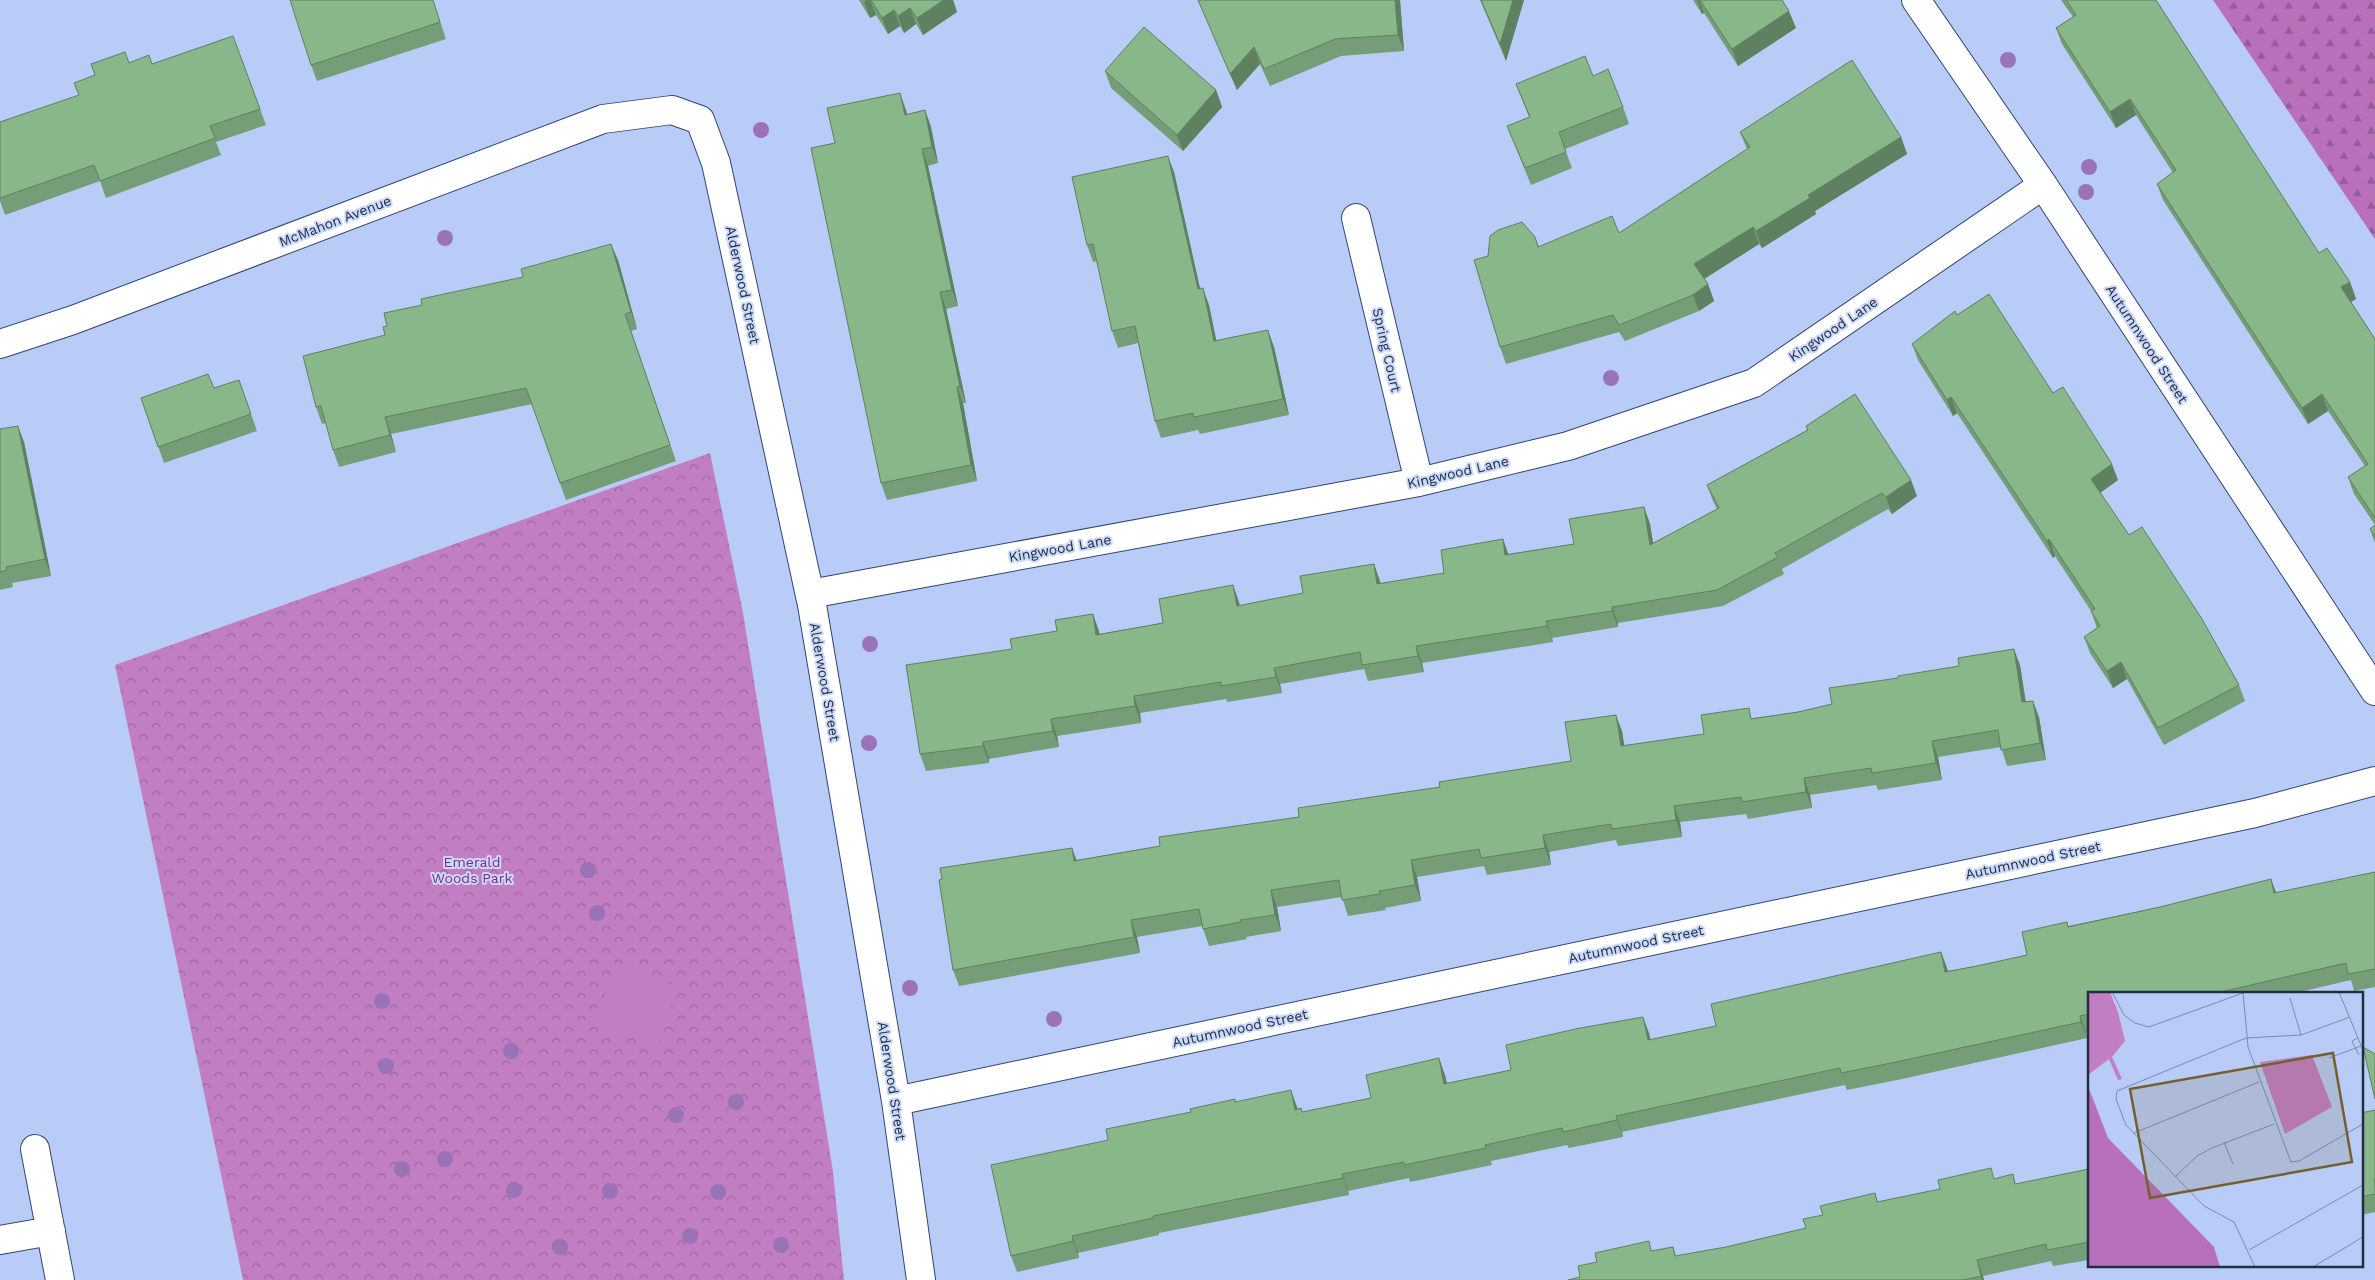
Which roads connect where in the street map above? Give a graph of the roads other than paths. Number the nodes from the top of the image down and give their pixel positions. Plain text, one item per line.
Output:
1 (1916, 0) edge
2 (672, 110) joint
3 (2043, 186) junction
4 (1356, 218) dead end
5 (0, 344) edge
6 (1419, 482) junction
7 (810, 594) junction
8 (2375, 691) edge
9 (2375, 781) edge
10 (896, 1101) junction
11 (35, 1149) dead end
12 (51, 1231) junction
13 (0, 1240) edge
14 (60, 1280) edge
15 (921, 1280) edge

1 - 3 street, Autumnwood Street
2 - 5 street, McMahon Avenue
2 - 7 street, Alderwood Street
3 - 6 street, Kingwood Lane
3 - 8 street, Autumnwood Street
4 - 6 street, Spring Court
6 - 7 street, Kingwood Lane
7 - 10 street, Alderwood Street
9 - 10 street, Autumnwood Street
10 - 15 street, Alderwood Street
11 - 12 street
12 - 13 street
12 - 14 street

